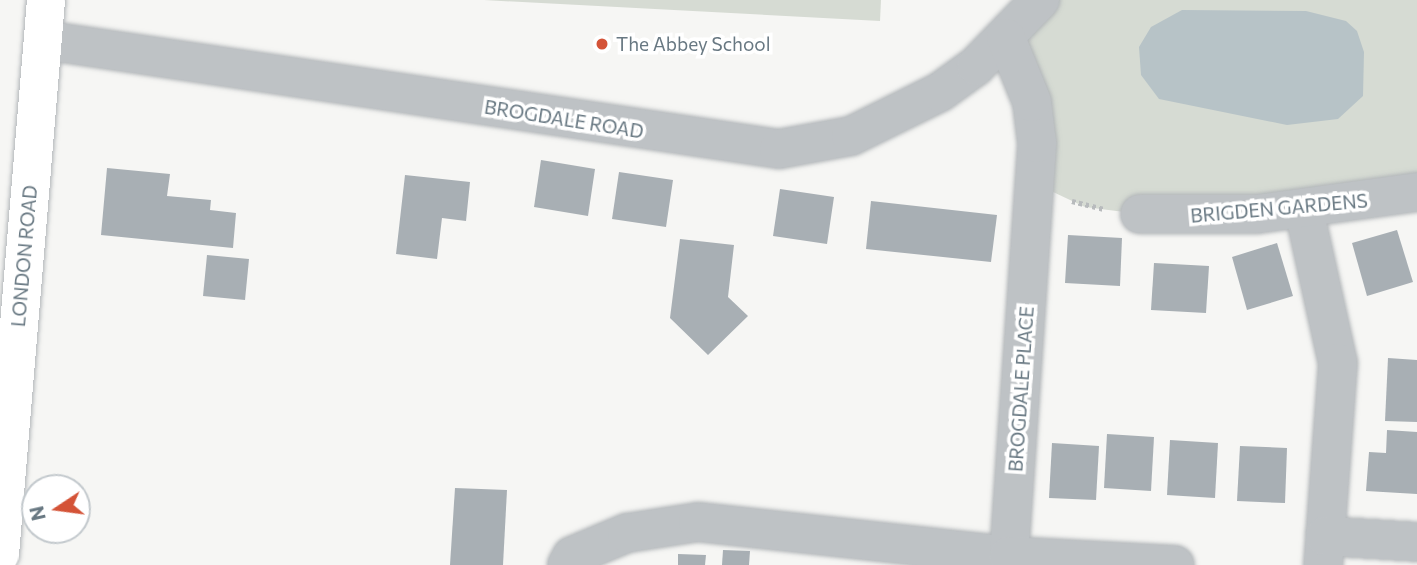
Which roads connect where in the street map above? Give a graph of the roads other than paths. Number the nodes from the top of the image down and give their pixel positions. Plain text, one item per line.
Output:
1 (46, 0) edge
2 (1040, 0) edge
3 (1006, 37) junction
4 (43, 40) junction
5 (1417, 192) edge
6 (1304, 210) junction
7 (1140, 214) road end
8 (9, 338) edge
9 (1417, 542) edge
10 (820, 549) edge
11 (1324, 551) edge
12 (0, 554) edge
13 (1009, 561) edge
14 (567, 565) edge
15 (1175, 565) edge

1 - 4 main road, LONDON ROAD
2 - 3 street, BROGDALE ROAD
3 - 4 street, BROGDALE ROAD
3 - 13 street, BROGDALE PLACE
4 - 8 main road, LONDON ROAD
5 - 6 street, BRIGDEN GARDENS
6 - 7 street, BRIGDEN GARDENS
6 - 11 street
8 - 12 main road, LONDON ROAD
9 - 11 street
10 - 13 street
10 - 14 street
13 - 15 street

